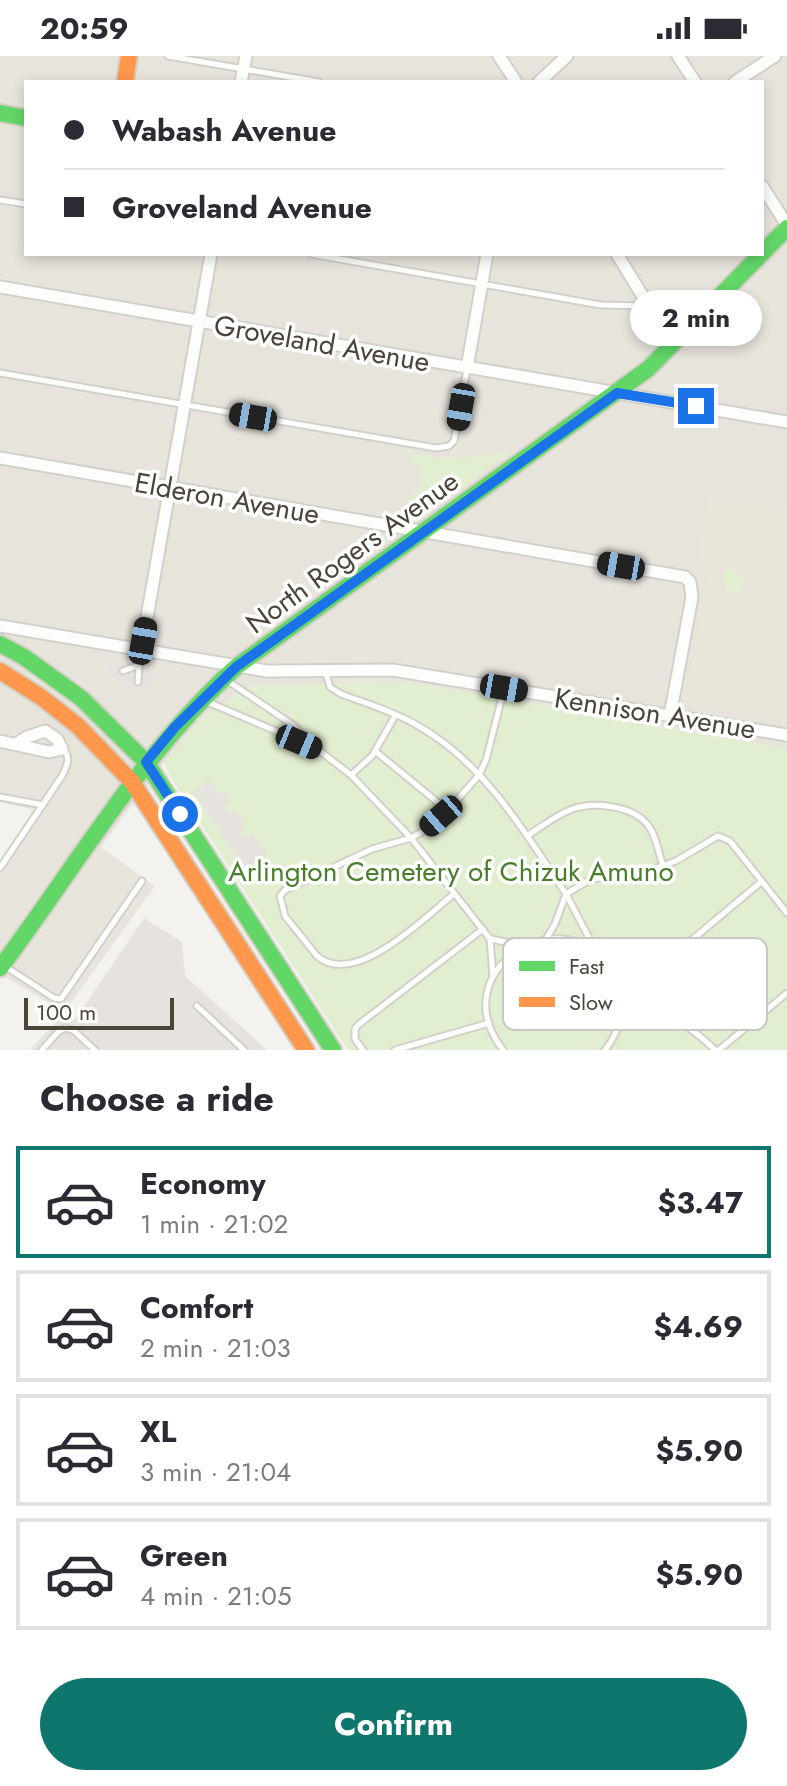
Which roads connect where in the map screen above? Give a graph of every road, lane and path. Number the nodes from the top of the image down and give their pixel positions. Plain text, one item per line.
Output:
1 (129, 56) edge
2 (168, 56) edge
3 (246, 56) edge
4 (499, 56) edge
5 (567, 56) edge
6 (678, 56) edge
7 (775, 56) edge
8 (243, 69) junction
9 (125, 80) edge
10 (241, 80) edge
11 (307, 80) edge
12 (515, 80) edge
13 (541, 80) edge
14 (694, 80) edge
15 (738, 80) edge
16 (0, 113) edge
17 (24, 118) edge
18 (764, 189) edge
19 (0, 200) edge
20 (24, 204) edge
21 (787, 227) edge
22 (764, 251) edge
23 (211, 256) edge
24 (322, 256) edge
25 (487, 256) edge
26 (618, 256) edge
27 (759, 256) edge
28 (482, 284) junction
29 (0, 287) edge
30 (648, 306) junction
31 (200, 321) junction
32 (673, 346) junction
33 (467, 368) junction
34 (0, 373) edge
35 (617, 393) junction
36 (184, 406) junction
37 (787, 422) edge
38 (0, 458) edge
39 (170, 488) junction
40 (421, 533) junction
41 (0, 626) edge
42 (0, 644) edge
43 (141, 651) junction
44 (139, 665) junction
45 (325, 670) junction
46 (0, 671) edge
47 (123, 671) dead end
48 (230, 673) junction
49 (138, 682) dead end
50 (504, 688) junction
51 (202, 699) junction
52 (395, 715) junction
53 (670, 716) junction
54 (787, 735) edge
55 (0, 741) edge
56 (16, 744) junction
57 (316, 748) junction
58 (62, 749) junction
59 (375, 751) junction
60 (146, 762) junction
61 (351, 775) junction
62 (479, 775) junction
63 (132, 782) junction
64 (0, 797) edge
65 (43, 805) junction
66 (447, 810) junction
67 (527, 836) junction
68 (411, 838) junction
69 (663, 865) junction
70 (0, 868) edge
71 (142, 881) dead end
72 (761, 882) junction
73 (454, 894) junction
74 (566, 894) junction
75 (242, 908) junction
76 (787, 913) edge
77 (222, 920) junction
78 (483, 929) junction
79 (547, 938) edge
80 (589, 938) edge
81 (694, 938) edge
82 (490, 939) junction
83 (503, 942) edge
84 (503, 962) edge
85 (1, 966) edge
86 (493, 976) junction
87 (787, 993) edge
88 (277, 1005) junction
89 (197, 1006) dead end
90 (767, 1009) edge
91 (489, 1023) junction
92 (616, 1030) edge
93 (694, 1030) edge
94 (742, 1030) edge
95 (607, 1049) edge
96 (42, 1050) edge
97 (95, 1050) edge
98 (244, 1050) edge
99 (289, 1050) edge
100 (306, 1050) edge
101 (333, 1050) edge
102 (363, 1050) edge
103 (395, 1050) edge
104 (503, 1050) edge
105 (717, 1050) edge

1 - 9 street
2 - 8 lane
3 - 8 street
4 - 12 street
5 - 13 street
6 - 14 street
7 - 15 street
8 - 10 street
8 - 11 lane
16 - 17 street
18 - 21 street
19 - 20 lane
21 - 22 street, North Rogers Avenue
23 - 31 street
24 - 28 lane
25 - 28 street
26 - 30 street
27 - 32 street, North Rogers Avenue
28 - 30 lane
28 - 33 street
29 - 31 street, Groveland Avenue
30 - 32 street
31 - 33 street, Groveland Avenue
31 - 36 street
32 - 35 street, North Rogers Avenue
33 - 35 street, Groveland Avenue
33 - 36 lane
34 - 36 lane
35 - 37 street, Groveland Avenue
35 - 40 street, North Rogers Avenue
36 - 39 street
38 - 39 street, Elderon Avenue
39 - 40 street, Elderon Avenue
39 - 43 street
40 - 48 street, North Rogers Avenue
40 - 53 street, Elderon Avenue
41 - 43 street, Kennison Avenue
42 - 60 street
43 - 44 lane
43 - 48 street, Kennison Avenue
44 - 47 lane
44 - 49 lane
45 - 48 street, Kennison Avenue
45 - 50 street, Kennison Avenue
45 - 52 lane
46 - 63 street
48 - 51 street, North Rogers Avenue
48 - 57 lane
50 - 53 street, Kennison Avenue
50 - 62 lane
51 - 57 lane
51 - 60 street, North Rogers Avenue
52 - 59 lane
52 - 62 lane
53 - 54 street, Kennison Avenue
55 - 56 street
56 - 58 street
56 - 58 street
57 - 61 lane
58 - 65 lane
59 - 61 lane
59 - 66 lane
60 - 63 street, North Rogers Avenue
60 - 75 street
61 - 68 lane
62 - 66 lane
62 - 67 lane
63 - 77 street
63 - 85 street, North Rogers Avenue
64 - 65 lane
65 - 70 lane
66 - 68 lane
67 - 69 lane
67 - 74 lane
68 - 73 lane
68 - 73 lane
69 - 72 lane
69 - 74 lane
71 - 85 lane
72 - 76 lane
72 - 81 lane
73 - 78 lane
74 - 79 lane
74 - 80 lane
75 - 77 lane
75 - 101 street
77 - 88 street
78 - 82 lane
78 - 102 lane
82 - 83 lane
82 - 86 lane
84 - 86 lane
86 - 91 lane
87 - 90 lane
88 - 99 street
88 - 100 street
89 - 98 lane
91 - 103 lane
91 - 104 lane
92 - 95 lane
93 - 105 lane
94 - 105 lane
96 - 97 lane

